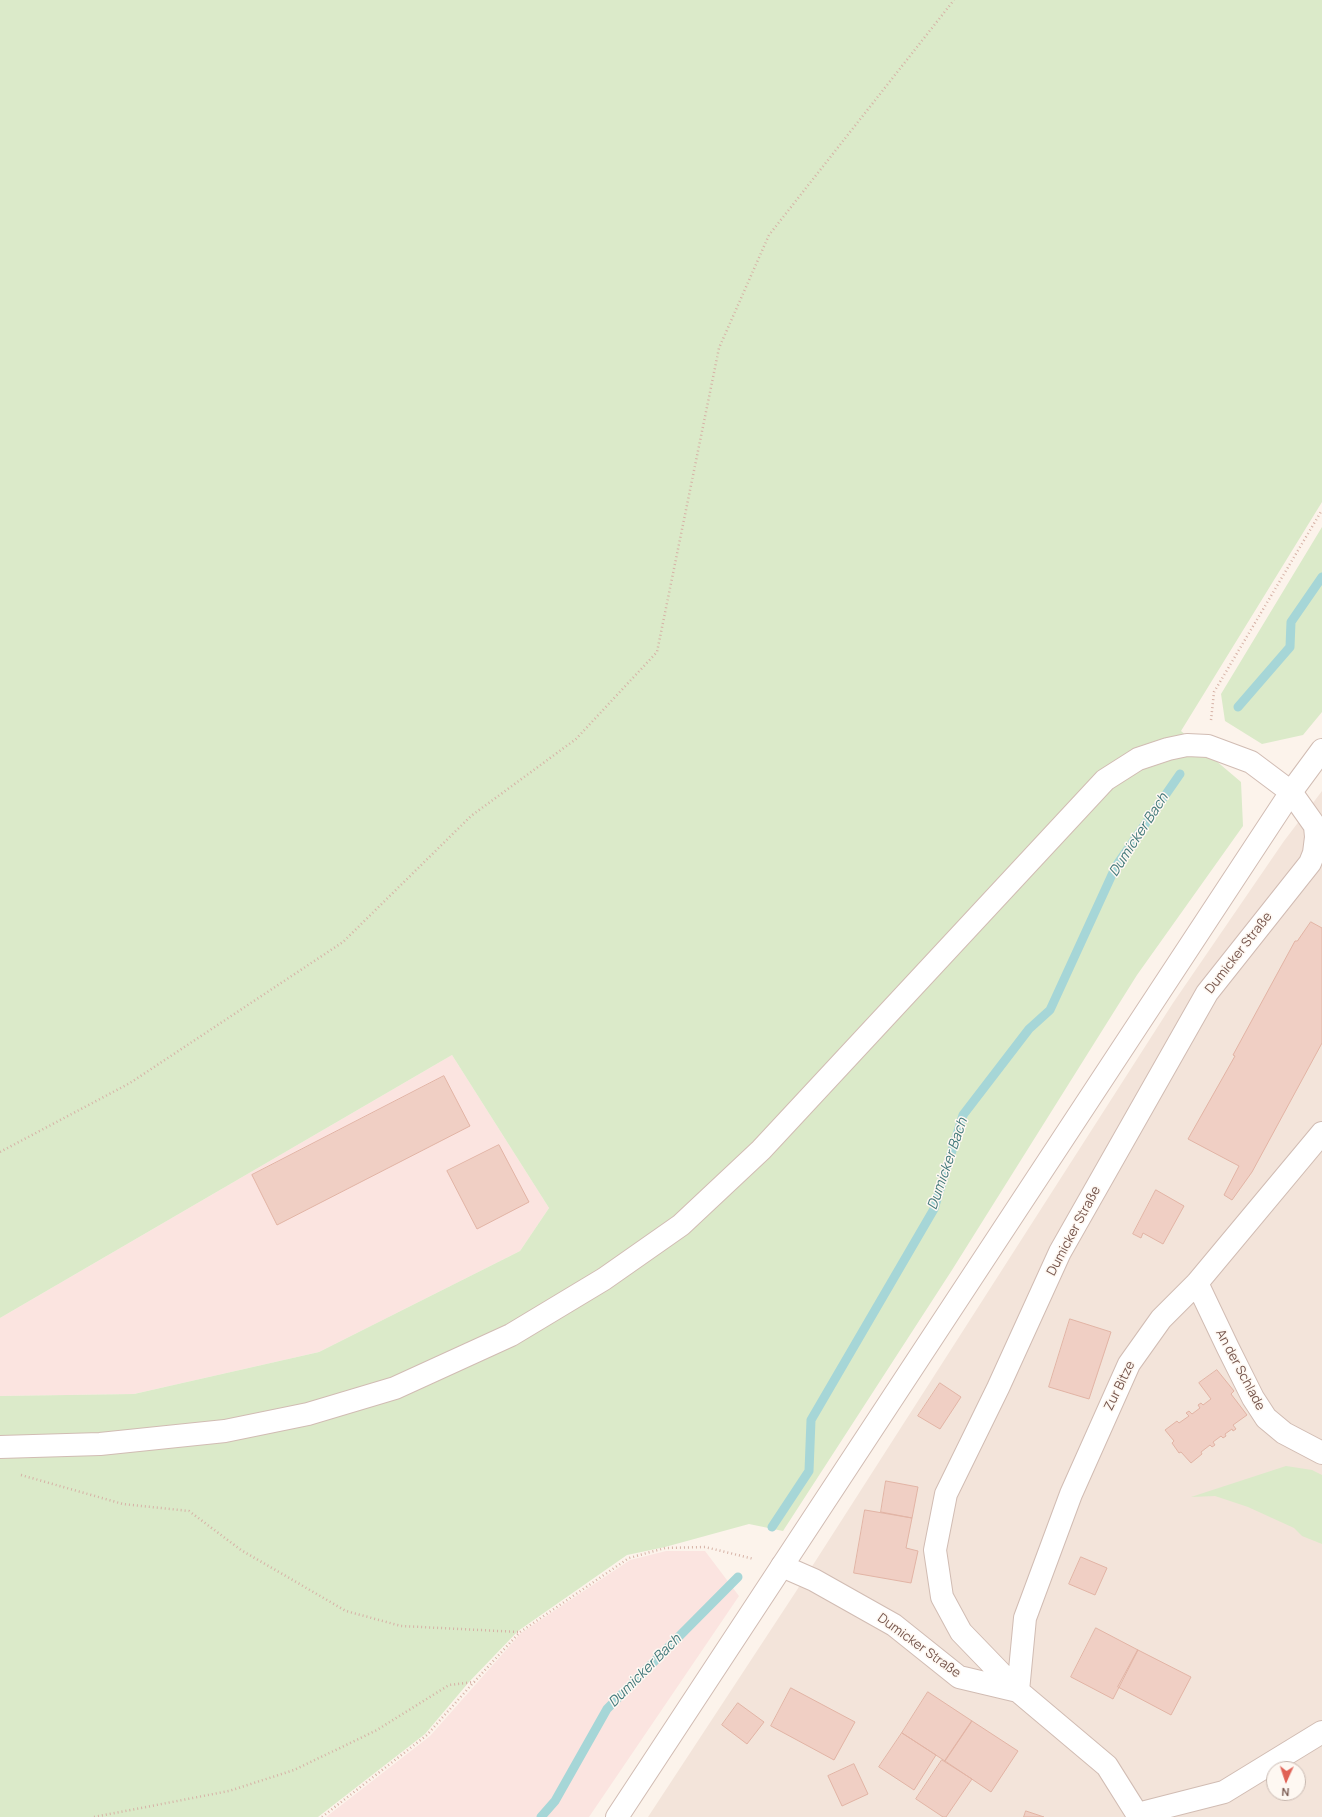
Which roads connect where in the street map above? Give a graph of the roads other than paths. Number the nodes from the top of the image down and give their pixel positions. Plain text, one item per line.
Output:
1 (1322, 750) edge
2 (1290, 792) junction
3 (1322, 1133) edge
4 (1197, 1283) junction
5 (0, 1447) edge
6 (1322, 1453) edge
7 (782, 1566) junction
8 (1018, 1691) junction
9 (1322, 1732) edge
10 (1139, 1816) edge
11 (617, 1817) edge

1 - 2 street
2 - 5 street, Dumicker Straße
2 - 7 street
2 - 8 street, Dumicker Straße
3 - 4 street, Zur Bitze
4 - 6 street, An der Schlade
4 - 8 street, Zur Bitze
7 - 8 street, Dumicker Straße
7 - 11 street
8 - 10 street, Dumicker Straße
9 - 10 street

